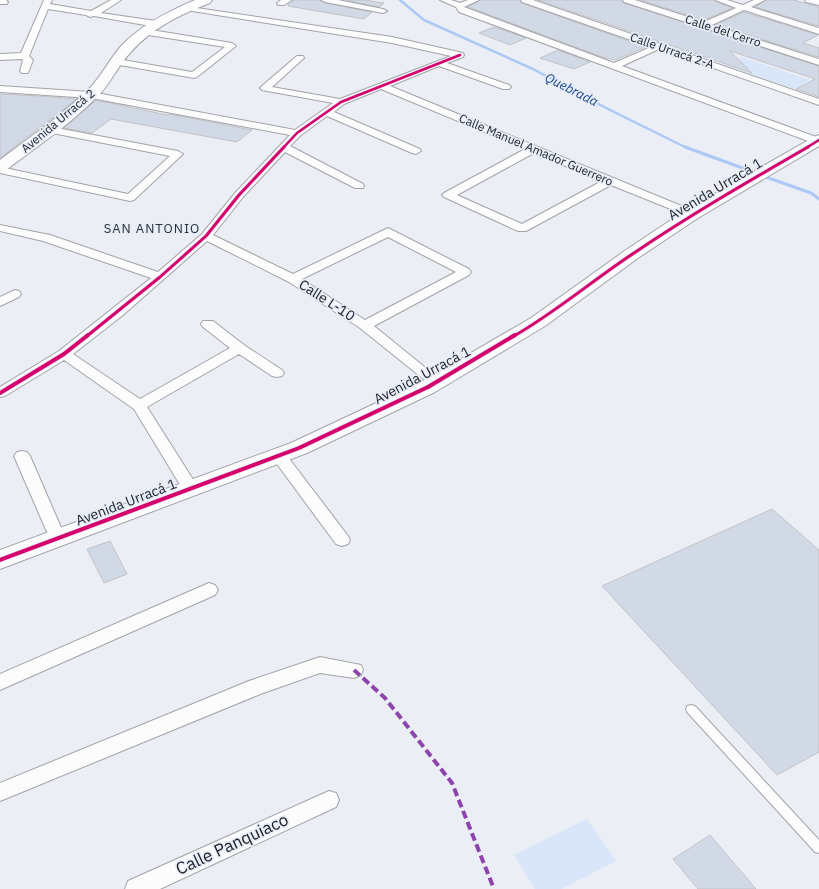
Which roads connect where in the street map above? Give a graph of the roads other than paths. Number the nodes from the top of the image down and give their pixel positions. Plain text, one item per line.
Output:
1 (117, 0) edge
2 (206, 0) edge
3 (325, 0) edge
4 (444, 0) edge
5 (475, 0) edge
6 (525, 0) edge
7 (627, 0) edge
8 (719, 0) edge
9 (761, 0) edge
10 (809, 0) edge
11 (819, 3) edge
12 (45, 5) edge
13 (460, 6) junction
14 (186, 8) junction
15 (744, 8) junction
16 (383, 11) dead end
17 (91, 15) junction
18 (704, 25) junction
19 (151, 27) junction
20 (819, 31) edge
21 (659, 46) junction
22 (24, 56) junction
23 (0, 58) edge
24 (300, 58) dead end
25 (116, 62) junction
26 (819, 62) edge
27 (438, 63) junction
28 (614, 66) junction
29 (25, 70) dead end
30 (381, 86) junction
31 (506, 87) dead end
32 (0, 89) edge
33 (91, 95) junction
34 (341, 102) junction
35 (819, 102) edge
36 (326, 112) junction
37 (51, 130) junction
38 (297, 133) junction
39 (818, 141) edge
40 (284, 147) junction
41 (533, 149) junction
42 (416, 151) dead end
43 (0, 167) edge
44 (0, 170) edge
45 (610, 181) junction
46 (359, 186) dead end
47 (692, 214) junction
48 (0, 228) edge
49 (206, 236) junction
50 (160, 277) junction
51 (293, 279) junction
52 (14, 294) dead end
53 (0, 302) edge
54 (208, 324) dead end
55 (365, 325) junction
56 (239, 348) junction
57 (64, 354) junction
58 (277, 373) dead end
59 (436, 382) junction
60 (0, 393) edge
61 (139, 406) junction
62 (22, 456) dead end
63 (279, 456) junction
64 (191, 489) junction
65 (58, 539) junction
66 (342, 540) dead end
67 (0, 560) edge
68 (209, 590) dead end
69 (354, 670) dead end
70 (0, 682) edge
71 (691, 709) dead end
72 (0, 792) edge
73 (328, 800) dead end
74 (819, 848) edge
75 (136, 889) edge

1 - 17 street
2 - 14 street, Avenida Urracá 2
3 - 16 street
4 - 13 street
5 - 13 street
6 - 21 street, Calle Urracá 2-A
7 - 18 street, Calle del Cerro
8 - 15 street
9 - 15 street
10 - 11 street
12 - 17 street
12 - 22 street
13 - 28 street
14 - 19 street, Avenida Urracá 2
14 - 27 street
15 - 18 street
15 - 20 street
17 - 19 street
18 - 26 street, Calle del Cerro
19 - 25 street, Avenida Urracá 2
19 - 25 street
21 - 28 street
21 - 35 street, Calle Urracá 2-A
22 - 23 street
22 - 29 street
24 - 34 street
25 - 33 street, Avenida Urracá 2
27 - 30 street
27 - 31 street
28 - 39 street
30 - 34 street
30 - 41 street, Calle Manuel Amador Guerrero
32 - 33 street
33 - 37 street, Avenida Urracá 2
33 - 38 street
34 - 36 street
36 - 38 street
36 - 42 street
37 - 43 street, Avenida Urracá 2
37 - 44 street
38 - 40 street
39 - 47 street, Avenida Urracá 1
40 - 46 street
40 - 49 street
41 - 45 street, Calle Manuel Amador Guerrero
41 - 45 street
45 - 47 street, Calle Manuel Amador Guerrero
47 - 59 street, Avenida Urracá 1
48 - 50 street
49 - 50 street
49 - 51 street, Calle L-10
50 - 57 street
51 - 55 street, Calle L-10
51 - 55 street
52 - 53 street
54 - 56 street
55 - 59 street, Calle L-10
56 - 58 street
56 - 61 street
57 - 60 street
57 - 61 street
59 - 63 street, Avenida Urracá 1
61 - 64 street
62 - 65 street
63 - 64 street, Avenida Urracá 1
63 - 66 street
64 - 65 street, Avenida Urracá 1
65 - 67 street, Avenida Urracá 1
68 - 70 street
69 - 72 street
71 - 74 lane
73 - 75 street, Calle Panquiaco

